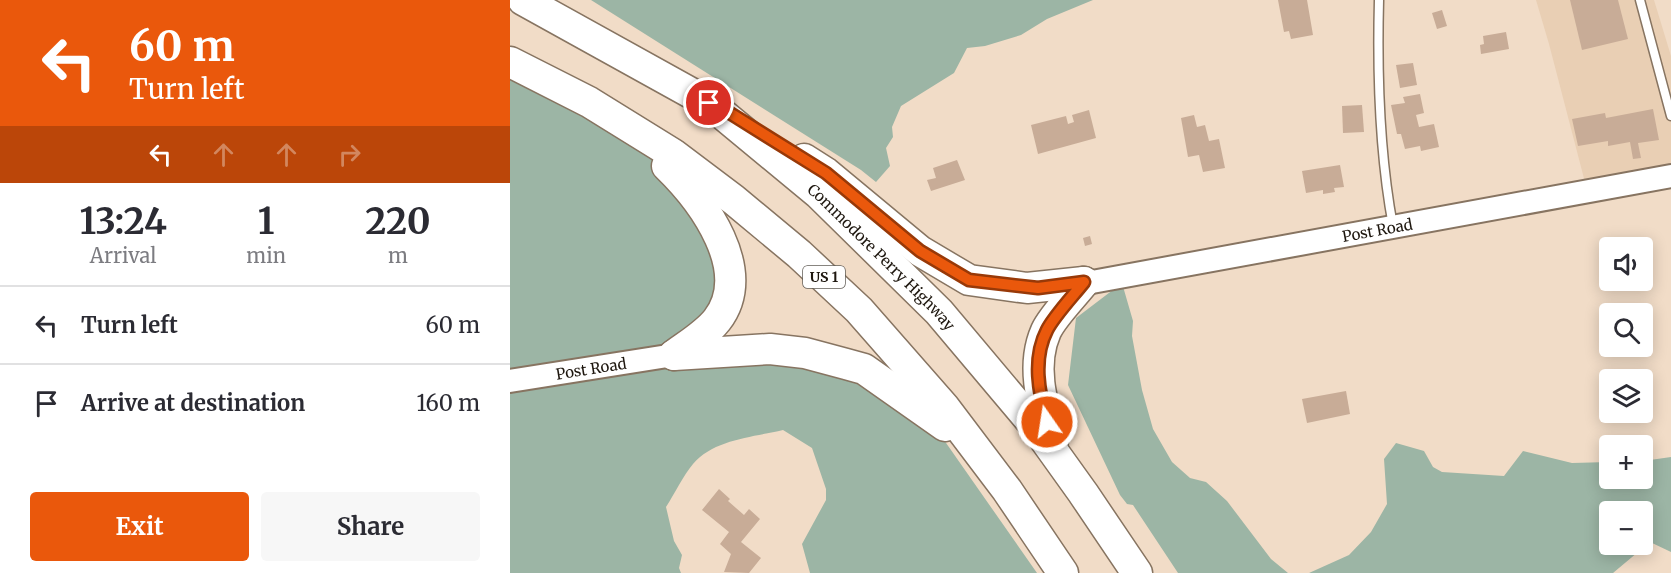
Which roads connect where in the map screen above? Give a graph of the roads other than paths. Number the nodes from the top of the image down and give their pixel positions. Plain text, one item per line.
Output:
1 (523, 0) edge
2 (1379, 0) edge
3 (1640, 0) edge
4 (510, 62) edge
5 (589, 102) junction
6 (709, 103) junction
7 (1671, 116) edge
8 (1671, 176) edge
9 (1394, 226) junction
10 (1084, 282) junction
11 (730, 292) junction
12 (770, 350) junction
13 (674, 355) junction
14 (510, 381) edge
15 (1057, 456) junction
16 (986, 464) junction
17 (1063, 573) edge
18 (1137, 573) edge

1 - 6 highway, Commodore Perry Highway
2 - 9 lane
3 - 7 lane
4 - 5 highway, US 1
5 - 11 highway
5 - 16 highway, US 1
6 - 10 highway
6 - 15 highway, Commodore Perry Highway
8 - 9 main road, Post Road
9 - 10 main road, Post Road
10 - 15 highway
11 - 12 highway
11 - 13 highway
12 - 13 highway
12 - 16 highway
13 - 14 main road, Post Road
15 - 18 highway, Commodore Perry Highway
16 - 17 highway, US 1

